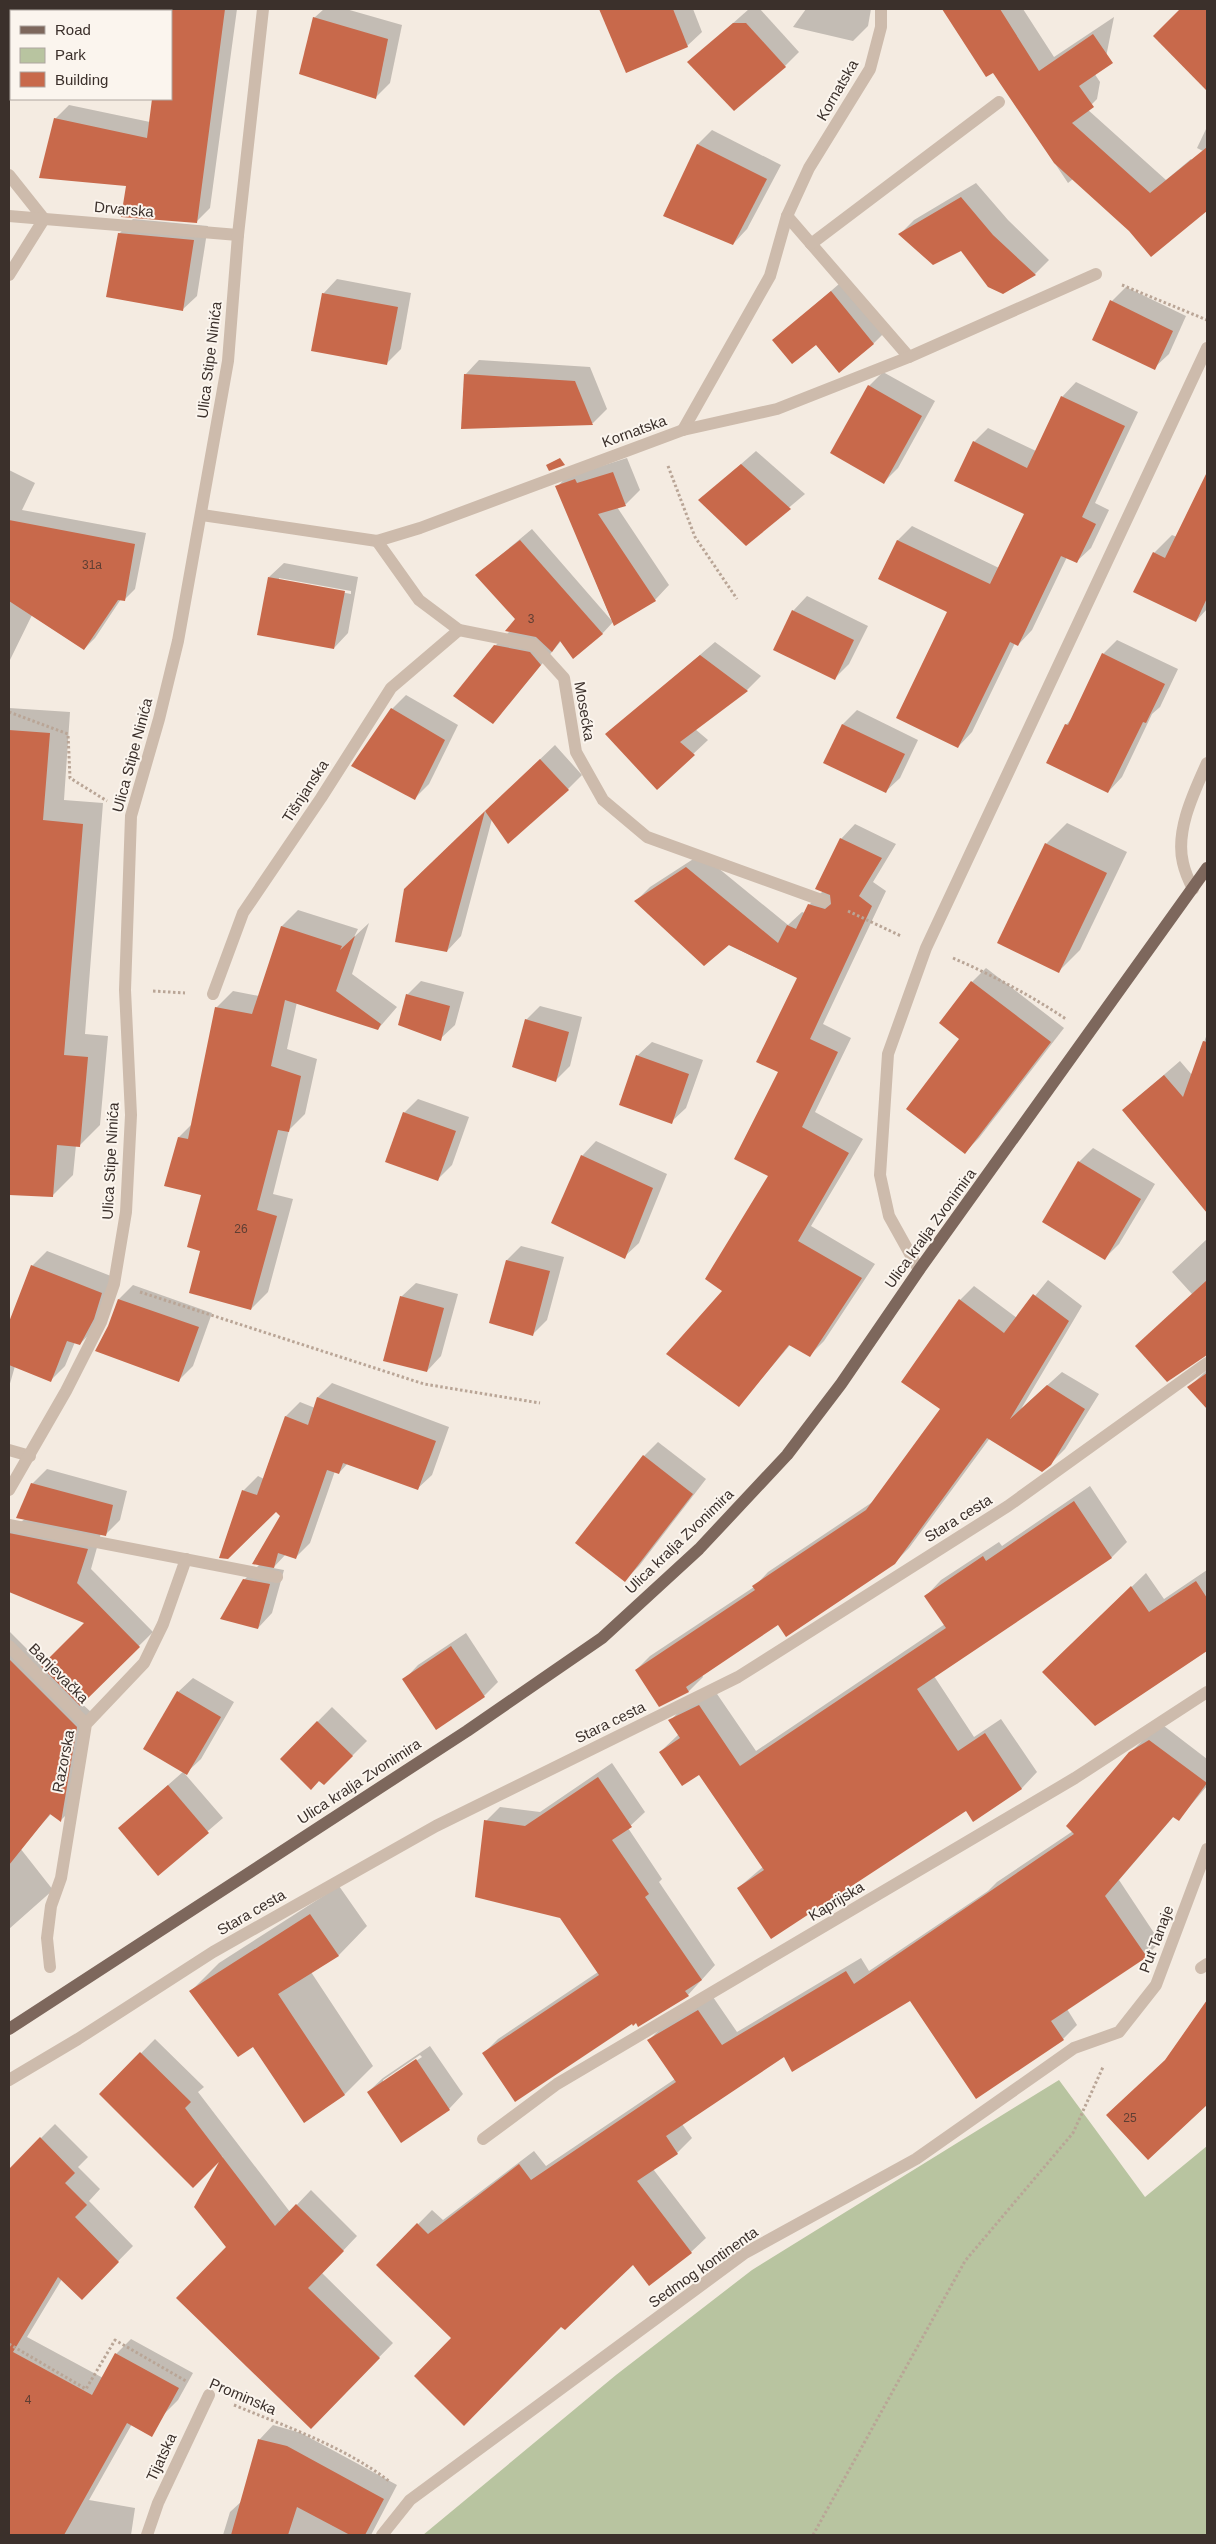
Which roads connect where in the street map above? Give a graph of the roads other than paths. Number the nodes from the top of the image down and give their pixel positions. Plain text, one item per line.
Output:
1 (263, 9) edge
2 (881, 9) edge
3 (999, 102) dead end
4 (9, 175) edge
5 (9, 216) edge
6 (787, 216) junction
7 (44, 219) junction
8 (238, 235) junction
9 (811, 244) junction
10 (1096, 274) road end
11 (9, 275) edge
12 (1207, 348) edge
13 (909, 357) junction
14 (683, 430) junction
15 (202, 515) junction
16 (376, 541) junction
17 (459, 630) junction
18 (1207, 763) edge
19 (1207, 868) edge
20 (1193, 889) junction
21 (824, 901) road end
22 (213, 994) road end
23 (919, 1270) junction
24 (1207, 1363) edge
25 (9, 1450) edge
26 (30, 1456) junction
27 (9, 1490) edge
28 (9, 1525) edge
29 (186, 1559) junction
30 (277, 1577) dead end
31 (9, 1646) edge
32 (1207, 1692) edge
33 (86, 1724) junction
34 (1207, 1848) edge
35 (50, 1967) dead end
36 (9, 2029) edge
37 (1119, 2032) joint
38 (9, 2080) edge
39 (483, 2139) dead end
40 (208, 2395) road end
41 (147, 2535) edge
42 (382, 2535) edge

1 - 8 street, Ulica Stipe Ninića
2 - 6 street, Kornatska
3 - 9 street
4 - 7 street
5 - 7 street, Drvarska
6 - 9 street
6 - 14 street, Kornatska
7 - 8 street, Drvarska
7 - 11 street
8 - 15 street, Ulica Stipe Ninića
9 - 13 street
10 - 13 street
12 - 23 street
13 - 14 street
14 - 16 street, Kornatska
15 - 16 street, Kornatska
15 - 26 street, Ulica Stipe Ninića
16 - 17 street, Mosećka
17 - 21 street, Mosećka
17 - 22 street, Tišnjanska
18 - 20 street
19 - 20 main road, Ulica kralja Zvonimira
20 - 23 main road, Ulica kralja Zvonimira
23 - 36 main road, Ulica kralja Zvonimira
24 - 38 street, Stara cesta
25 - 26 street
26 - 27 street, Ulica Stipe Ninića
28 - 29 street
29 - 30 street
29 - 33 street, Razorska
31 - 33 street, Banjevačka
32 - 39 street, Kaprijska
33 - 35 street, Razorska
34 - 37 street, Put Tanaje
37 - 42 street, Sedmog kontinenta
40 - 41 street, Tijatska

